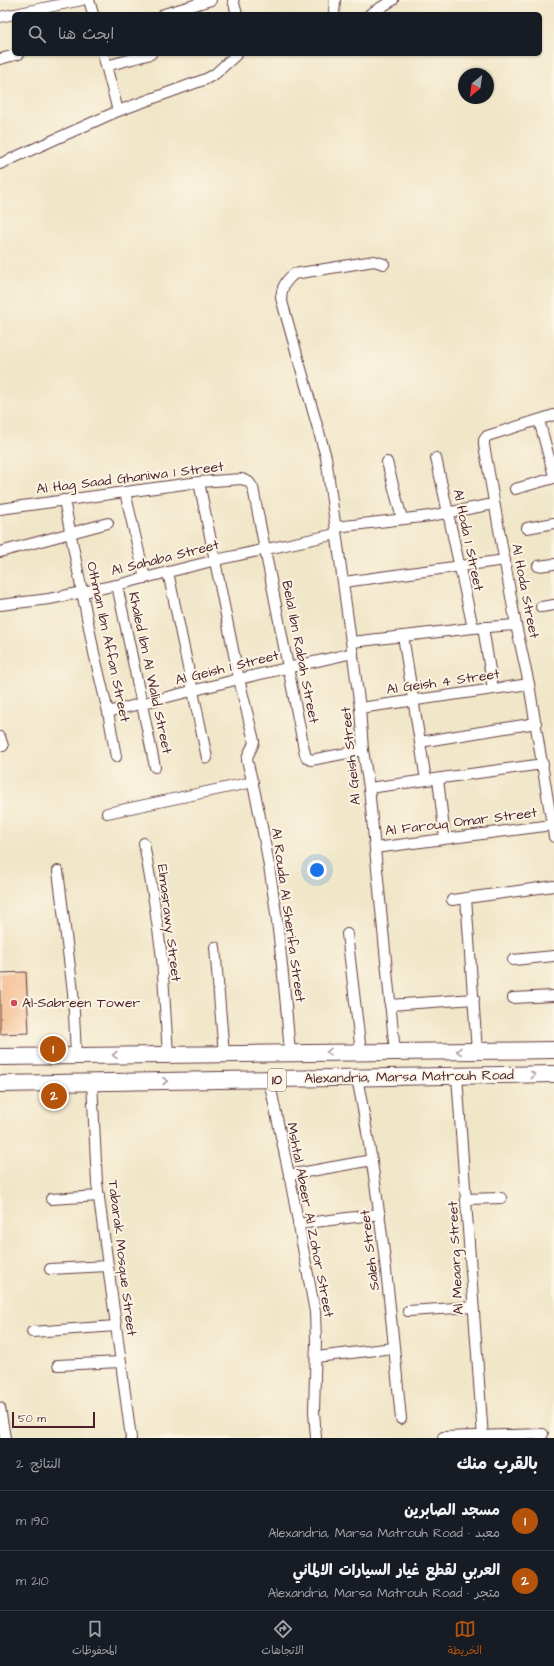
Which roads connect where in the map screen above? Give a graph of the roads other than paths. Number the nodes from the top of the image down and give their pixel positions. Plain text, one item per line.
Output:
1 (82, 0) edge
2 (90, 0) edge
3 (211, 0) edge
4 (233, 0) edge
5 (335, 0) edge
6 (393, 0) edge
7 (25, 12) edge
8 (93, 12) edge
9 (171, 12) edge
10 (236, 12) edge
11 (334, 12) edge
12 (373, 12) edge
13 (12, 15) edge
14 (0, 17) edge
15 (12, 56) edge
16 (104, 56) edge
17 (144, 56) edge
18 (236, 56) edge
19 (0, 59) edge
20 (106, 66) junction
21 (118, 111) junction
22 (0, 164) edge
23 (384, 264) dead end
24 (554, 415) edge
25 (539, 420) junction
26 (551, 454) edge
27 (436, 458) dead end
28 (387, 462) dead end
29 (554, 477) edge
30 (199, 482) junction
31 (515, 489) dead end
32 (125, 492) junction
33 (254, 495) joint
34 (64, 500) junction
35 (494, 504) junction
36 (0, 509) edge
37 (448, 512) junction
38 (402, 519) junction
39 (108, 523) dead end
40 (554, 523) edge
41 (527, 528) dead end
42 (336, 530) junction
43 (71, 533) junction
44 (265, 548) junction
45 (0, 552) edge
46 (216, 560) junction
47 (505, 560) junction
48 (554, 564) edge
49 (538, 566) dead end
50 (460, 567) junction
51 (168, 572) junction
52 (145, 578) junction
53 (344, 582) junction
54 (117, 585) junction
55 (83, 592) junction
56 (0, 605) edge
57 (554, 605) edge
58 (541, 607) dead end
59 (516, 625) junction
60 (478, 628) junction
61 (403, 636) junction
62 (352, 642) junction
63 (353, 653) junction
64 (288, 667) junction
65 (239, 679) junction
66 (529, 684) junction
67 (493, 689) junction
68 (193, 690) junction
69 (414, 700) junction
70 (142, 703) junction
71 (360, 708) junction
72 (108, 712) junction
73 (536, 723) junction
74 (420, 742) junction
75 (363, 750) junction
76 (116, 757) dead end
77 (207, 758) dead end
78 (543, 764) junction
79 (155, 767) dead end
80 (438, 779) junction
81 (426, 780) junction
82 (253, 782) junction
83 (369, 788) junction
84 (107, 813) dead end
85 (552, 825) junction
86 (554, 837) edge
87 (445, 838) junction
88 (144, 843) dead end
89 (375, 848) junction
90 (58, 871) dead end
91 (554, 886) edge
92 (466, 898) junction
93 (452, 900) dead end
94 (347, 934) dead end
95 (215, 947) dead end
96 (554, 956) edge
97 (513, 960) dead end
98 (554, 996) edge
99 (513, 998) dead end
100 (474, 999) junction
101 (390, 1005) junction
102 (554, 1050) edge
103 (478, 1051) junction
104 (361, 1052) junction
105 (395, 1052) junction
106 (290, 1053) junction
107 (224, 1054) junction
108 (136, 1055) junction
109 (168, 1055) junction
110 (76, 1056) junction
111 (0, 1057) edge
112 (554, 1074) edge
113 (457, 1076) junction
114 (357, 1078) junction
115 (269, 1080) junction
116 (138, 1081) junction
117 (92, 1082) junction
118 (0, 1084) edge
119 (372, 1160) junction
120 (289, 1175) junction
121 (99, 1196) junction
122 (501, 1198) dead end
123 (51, 1199) dead end
124 (466, 1199) junction
125 (380, 1214) junction
126 (298, 1224) junction
127 (108, 1266) junction
128 (50, 1269) dead end
129 (472, 1307) junction
130 (408, 1311) dead end
131 (116, 1326) junction
132 (32, 1332) dead end
133 (394, 1348) junction
134 (316, 1357) junction
135 (121, 1362) junction
136 (58, 1365) dead end
137 (0, 1408) edge
138 (401, 1419) dead end
139 (543, 1434) dead end
140 (443, 1437) edge
141 (483, 1437) edge
142 (4, 1438) edge
143 (131, 1438) edge
144 (316, 1438) edge

1 - 7 street
2 - 8 street
3 - 9 street
4 - 10 street
5 - 11 street
6 - 12 street
13 - 14 street
15 - 19 street
16 - 20 street
17 - 20 street
18 - 21 street
20 - 21 street
21 - 22 street
23 - 42 street, Al Geish Street
24 - 25 street
25 - 26 street
25 - 35 street, Al Hoda Street
26 - 29 street
27 - 37 street, Al Hoda 1 Street
28 - 38 street
29 - 31 street
30 - 32 street, Al Hag Saad Ghaniwa 1 Street
30 - 33 street, Al Hag Saad Ghaniwa 1 Street
30 - 46 street, Al Rouda Al Sherifa Street
32 - 34 street, Al Hag Saad Ghaniwa 1 Street
32 - 52 street
33 - 44 street, Belal Ibn Rabah Street
34 - 36 street, Al Hag Saad Ghaniwa 1 Street
34 - 43 street, Othman Ibn Affan Street
35 - 37 street, Al Sahaba Street
35 - 47 street, Al Hoda Street
37 - 38 street, Al Sahaba Street
37 - 50 street, Al Hoda 1 Street
38 - 42 street, Al Sahaba Street
39 - 43 street
40 - 41 street
42 - 44 street, Al Sahaba Street
42 - 53 street, Al Geish Street
43 - 45 street
43 - 55 street, Othman Ibn Affan Street
44 - 46 street, Al Sahaba Street
44 - 64 street, Belal Ibn Rabah Street
46 - 51 street, Al Sahaba Street
46 - 65 street, Al Rouda Al Sherifa Street
47 - 50 street
47 - 59 street, Al Hoda Street
48 - 49 street
50 - 53 street
50 - 60 street, Al Hoda 1 Street
51 - 52 street, Al Sahaba Street
51 - 68 street
52 - 54 street, Al Sahaba Street
53 - 62 street, Al Geish Street
54 - 55 street, Al Sahaba Street
54 - 70 street, Khaled Ibn Al Walid Street
55 - 56 street, Al Sahaba Street
55 - 72 street, Othman Ibn Affan Street
57 - 58 street
59 - 60 street
59 - 66 street, Al Hoda Street
60 - 61 street
60 - 67 street, Al Hoda 1 Street
61 - 62 street
61 - 69 street
62 - 63 street, Al Geish Street
63 - 64 street, Al Geish 1 Street
63 - 71 street, Al Geish Street
64 - 65 street, Al Geish 1 Street
64 - 75 street, Belal Ibn Rabah Street
65 - 68 street, Al Geish 1 Street
65 - 82 street, Al Rouda Al Sherifa Street
66 - 67 street, Al Geish 4 Street
66 - 73 street, Al Hoda Street
67 - 69 street, Al Geish 4 Street
68 - 70 street, Al Geish 1 Street
68 - 77 street
69 - 71 street, Al Geish 4 Street
69 - 74 street
70 - 72 street, Al Geish 1 Street
70 - 79 street, Khaled Ibn Al Walid Street
71 - 75 street, Al Geish Street
72 - 76 street, Othman Ibn Affan Street
73 - 74 street
73 - 78 street, Al Hoda Street
74 - 81 street
75 - 83 street, Al Geish Street
78 - 80 street
78 - 85 street, Al Hoda Street
80 - 81 street
80 - 87 street
81 - 83 street
82 - 84 street
82 - 106 street, Al Rouda Al Sherifa Street
83 - 89 street, Al Geish Street
85 - 86 street, Al Hoda Street
85 - 87 street, Al Farouq Omar Street
87 - 89 street, Al Farouq Omar Street
88 - 109 street, Elmasrawy Street
89 - 101 street, Al Geish Street
90 - 110 street
91 - 92 street
92 - 93 street
92 - 100 street
94 - 104 street
95 - 107 street
96 - 97 street
98 - 99 street
100 - 101 street
100 - 103 street
101 - 105 street, Al Geish Street
102 - 103 main road, Alexandria, Marsa Matrouh Road / 10
103 -> 105 main road, Alexandria, Marsa Matrouh Road / 10
104 - 105 main road, Alexandria, Marsa Matrouh Road / 10
104 -> 106 main road, Alexandria, Marsa Matrouh Road / 10
106 - 107 main road, Alexandria, Marsa Matrouh Road / 10
107 - 109 main road, Alexandria, Marsa Matrouh Road / 10
108 - 109 main road, Alexandria, Marsa Matrouh Road / 10
108 -> 110 main road, Alexandria, Marsa Matrouh Road / 10
108 - 116 main road
110 - 111 main road, Alexandria, Marsa Matrouh Road / 10
113 -> 112 main road, Alexandria, Marsa Matrouh Road / 10
113 - 114 main road, Alexandria, Marsa Matrouh Road / 10
113 - 124 street, Al Meaarg Street
114 - 115 main road, Alexandria, Marsa Matrouh Road / 10
114 - 119 street, Saleh Street
116 -> 115 main road, Alexandria, Marsa Matrouh Road / 10
115 - 120 street, Mshtal Abeer Al Zohor Street
116 - 117 main road, Alexandria, Marsa Matrouh Road / 10
117 - 118 main road, Alexandria, Marsa Matrouh Road / 10
117 - 121 street, Tabarak Mosque Street
119 - 120 street
119 - 125 street, Saleh Street
120 - 126 street, Mshtal Abeer Al Zohor Street
121 - 123 street
121 - 127 street, Tabarak Mosque Street
122 - 124 street
124 - 129 street, Al Meaarg Street
125 - 126 street
125 - 133 street, Saleh Street
126 - 134 street, Mshtal Abeer Al Zohor Street
127 - 128 street
127 - 131 street, Tabarak Mosque Street
129 - 130 street
129 - 141 street, Al Meaarg Street
131 - 132 street
131 - 135 street, Tabarak Mosque Street
133 - 134 street
133 - 138 street, Saleh Street
134 - 144 street, Mshtal Abeer Al Zohor Street
135 - 136 street
135 - 143 street, Tabarak Mosque Street
137 - 142 street
139 - 141 street
140 - 141 street

